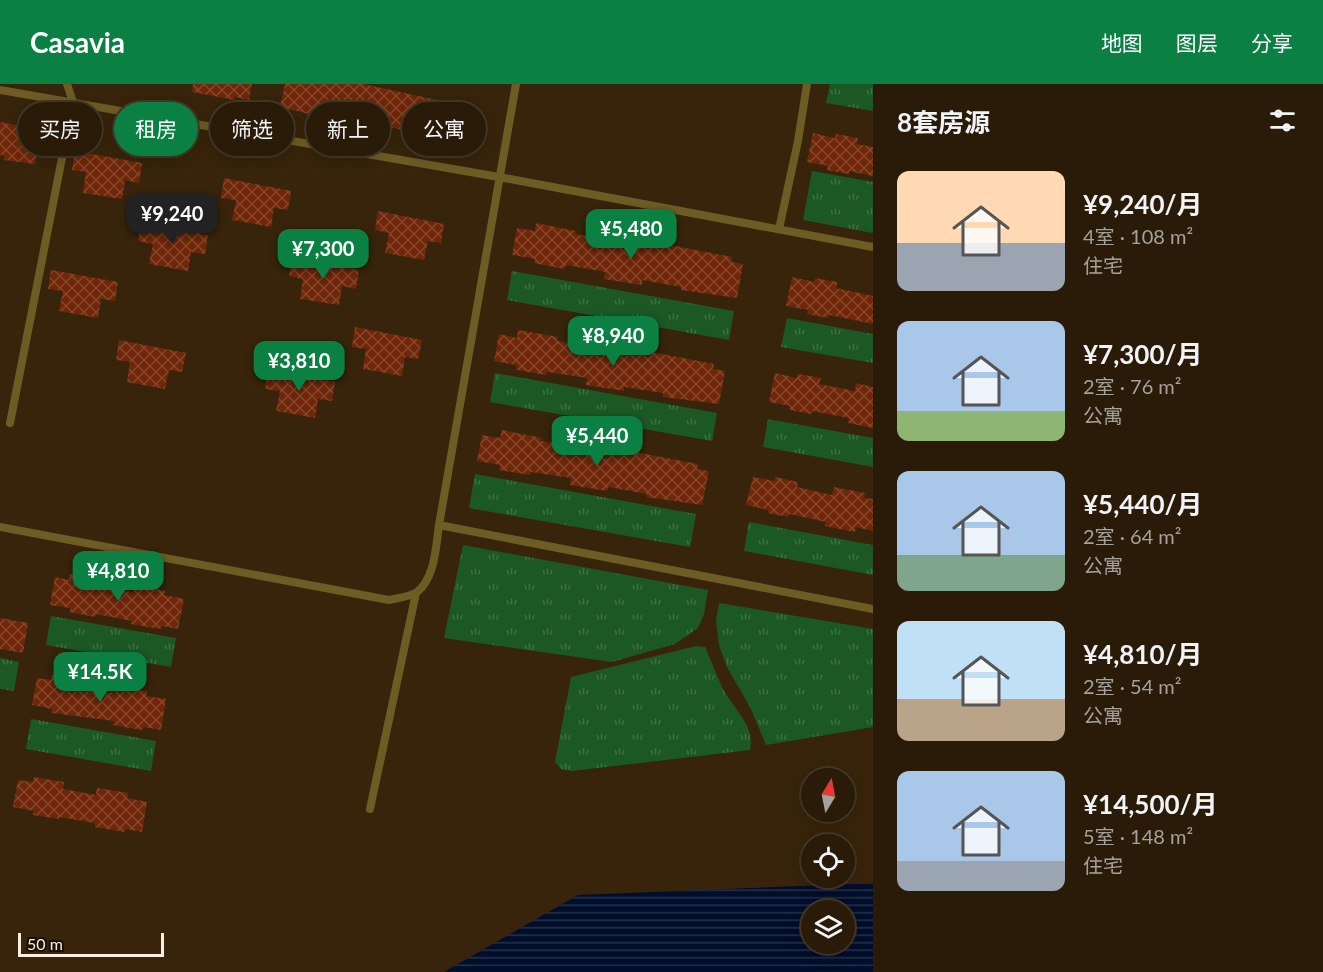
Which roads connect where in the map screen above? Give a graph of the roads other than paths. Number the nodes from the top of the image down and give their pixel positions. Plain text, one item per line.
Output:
1 (67, 84) edge
2 (516, 84) edge
3 (807, 84) edge
4 (0, 90) edge
5 (73, 102) joint
6 (102, 107) edge
7 (62, 156) edge
8 (499, 177) junction
9 (779, 229) junction
10 (873, 247) edge
11 (10, 423) dead end
12 (439, 525) junction
13 (0, 527) edge
14 (416, 593) junction
15 (873, 609) edge
16 (370, 809) dead end

1 - 5 lane
2 - 8 lane
3 - 9 lane
4 - 5 lane
6 - 8 lane
7 - 11 lane
8 - 9 lane
8 - 12 lane
9 - 10 lane
12 - 14 lane
12 - 15 lane
13 - 14 lane
14 - 16 lane

